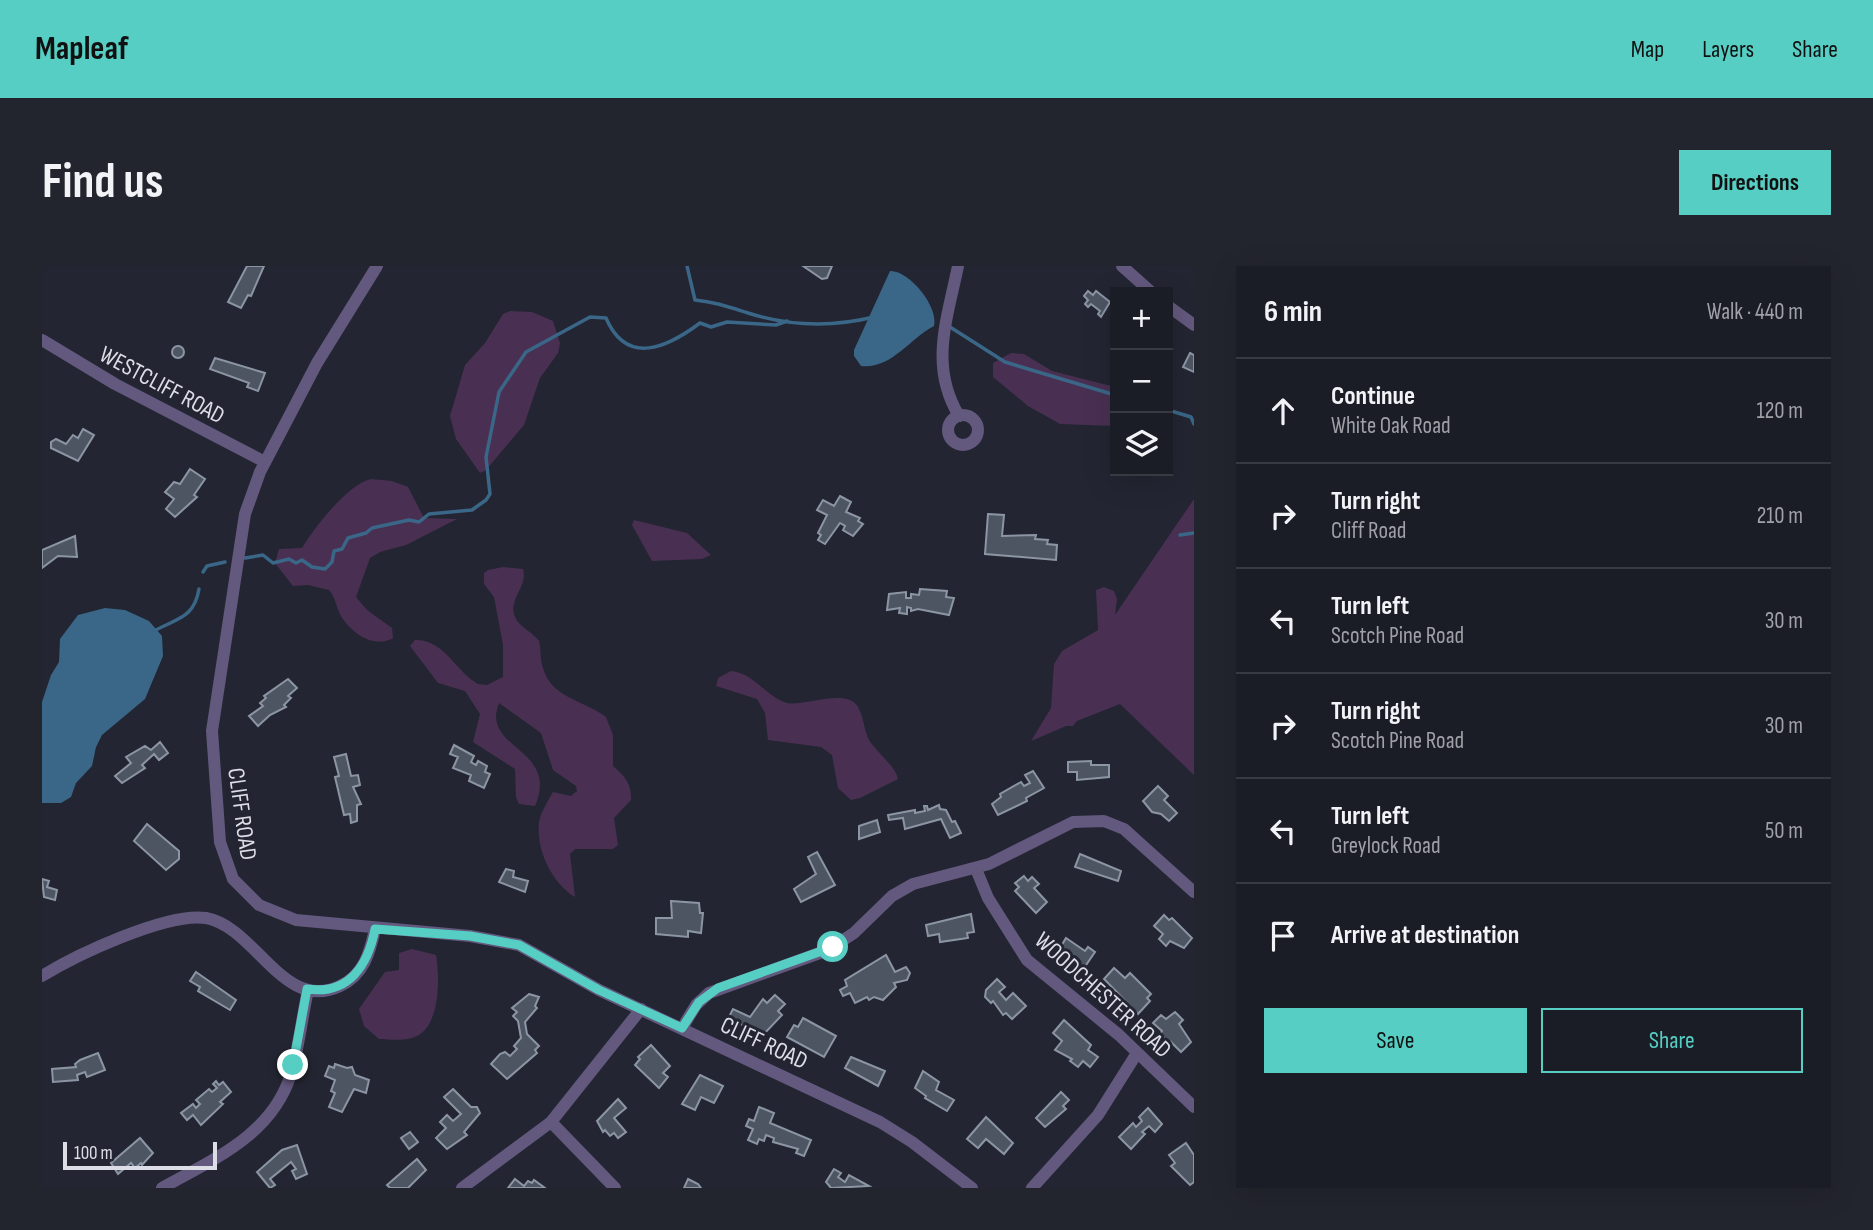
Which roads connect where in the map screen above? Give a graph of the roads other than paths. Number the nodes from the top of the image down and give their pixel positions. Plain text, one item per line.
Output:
1 (377, 266) edge
2 (958, 266) edge
3 (1122, 266) edge
4 (1145, 287) edge
5 (1173, 310) edge
6 (1194, 325) edge
7 (42, 340) edge
8 (959, 416) dead end
9 (265, 462) junction
10 (976, 869) junction
11 (1194, 891) edge
12 (375, 929) junction
13 (43, 974) edge
14 (307, 989) junction
15 (641, 1009) junction
16 (682, 1028) junction
17 (1137, 1053) junction
18 (1194, 1107) edge
19 (551, 1122) junction
20 (162, 1188) edge
21 (462, 1188) edge
22 (615, 1188) edge
23 (972, 1188) edge
24 (1032, 1188) edge

1 - 9 street, CLIFF ROAD
2 - 8 street
3 - 4 street
5 - 6 street
7 - 9 street, WESTCLIFF ROAD
9 - 12 street, CLIFF ROAD
10 - 11 street
10 - 16 street
10 - 17 street, WOODCHESTER ROAD
12 - 14 street
12 - 15 street, CLIFF ROAD
13 - 14 street
14 - 20 street
15 - 16 street, CLIFF ROAD
15 - 19 street
16 - 23 street, CLIFF ROAD
17 - 18 street, WOODCHESTER ROAD
17 - 24 street
19 - 21 street
19 - 22 street

